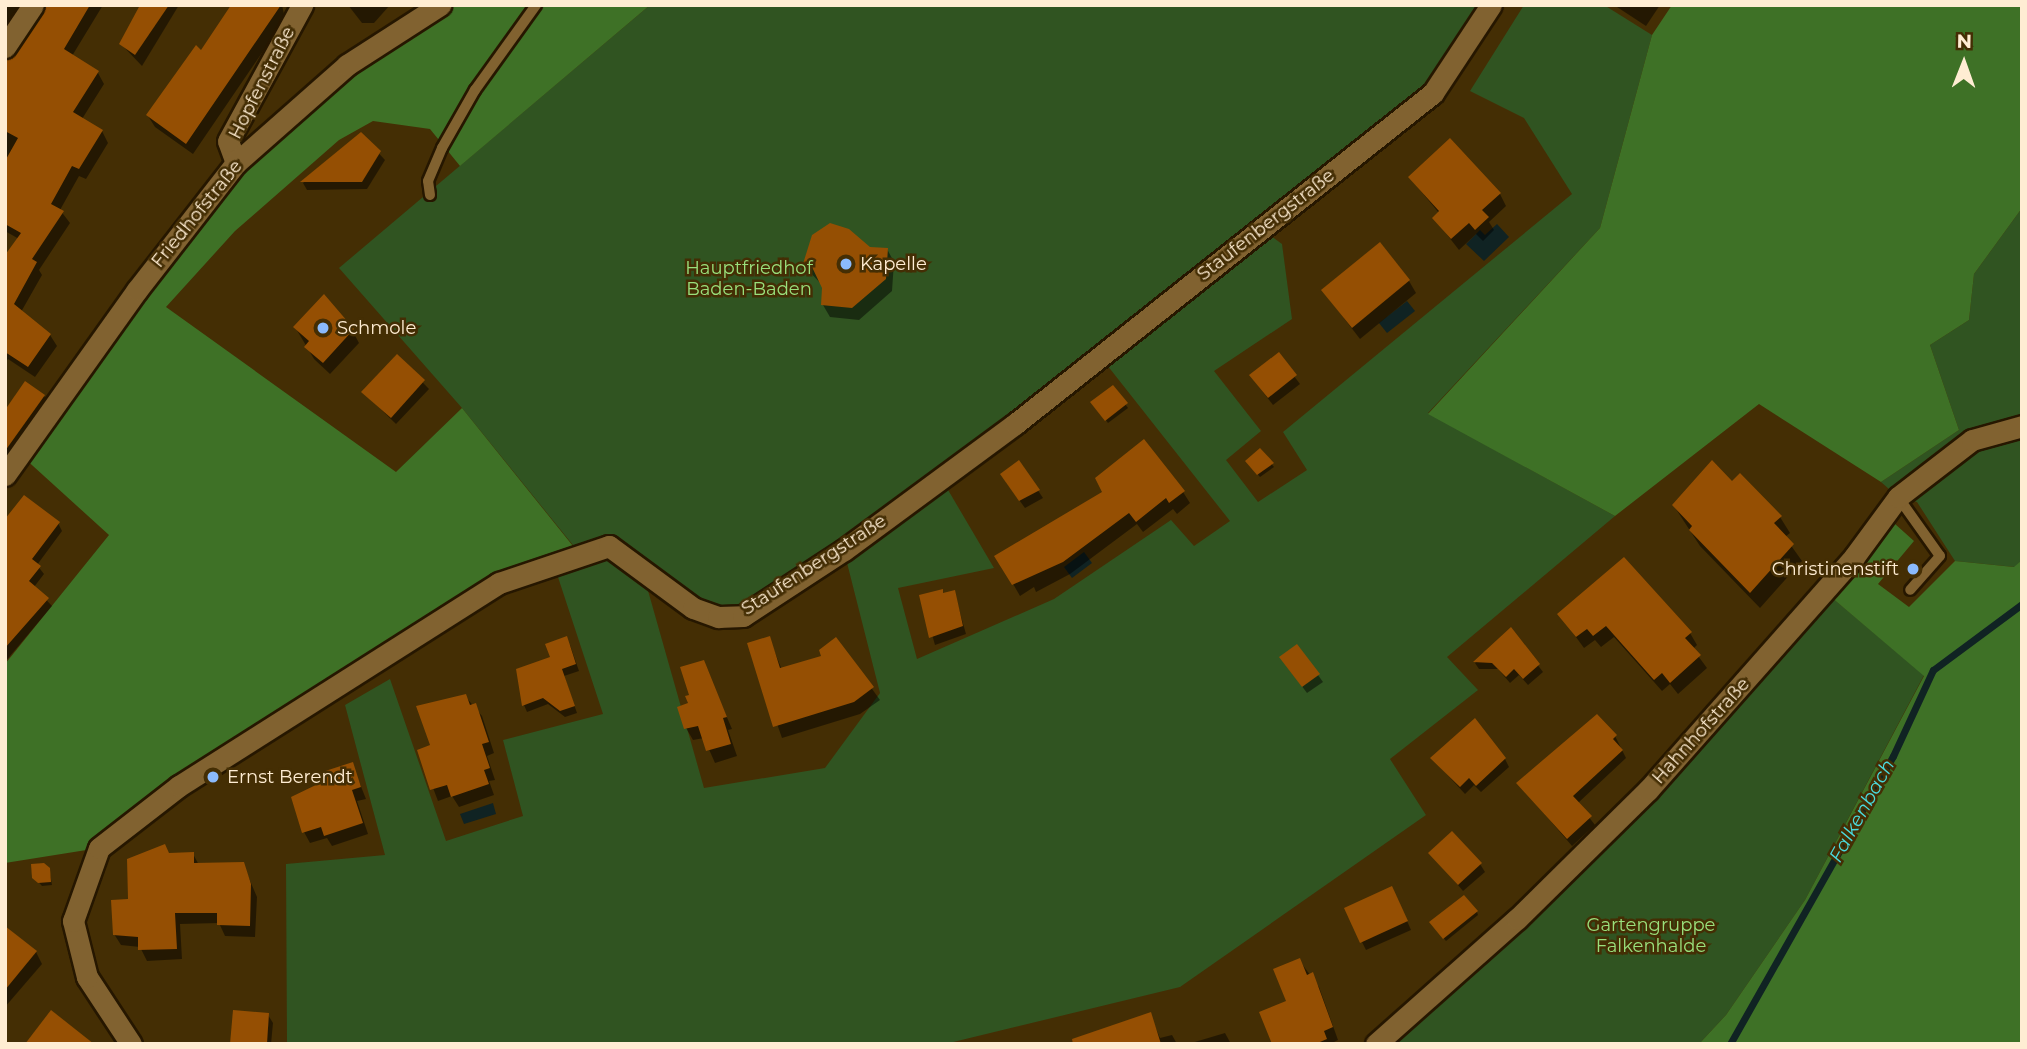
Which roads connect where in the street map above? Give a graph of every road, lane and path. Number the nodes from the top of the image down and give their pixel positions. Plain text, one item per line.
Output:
1 (33, 5) edge
2 (302, 5) edge
3 (440, 5) edge
4 (537, 5) edge
5 (1491, 5) edge
6 (5, 47) edge
7 (236, 163) junction
8 (430, 195) dead end
9 (2022, 426) edge
10 (5, 475) edge
11 (1898, 497) junction
12 (1910, 590) dead end
13 (131, 1044) edge
14 (1376, 1044) edge

1 - 6 street
2 - 7 street, Hopfenstraße
3 - 7 street, Friedhofstraße
4 - 8 lane
5 - 13 street, Staufenbergstraße
7 - 10 street, Friedhofstraße
9 - 11 street, Hahnhofstraße
11 - 12 lane
11 - 14 street, Hahnhofstraße

